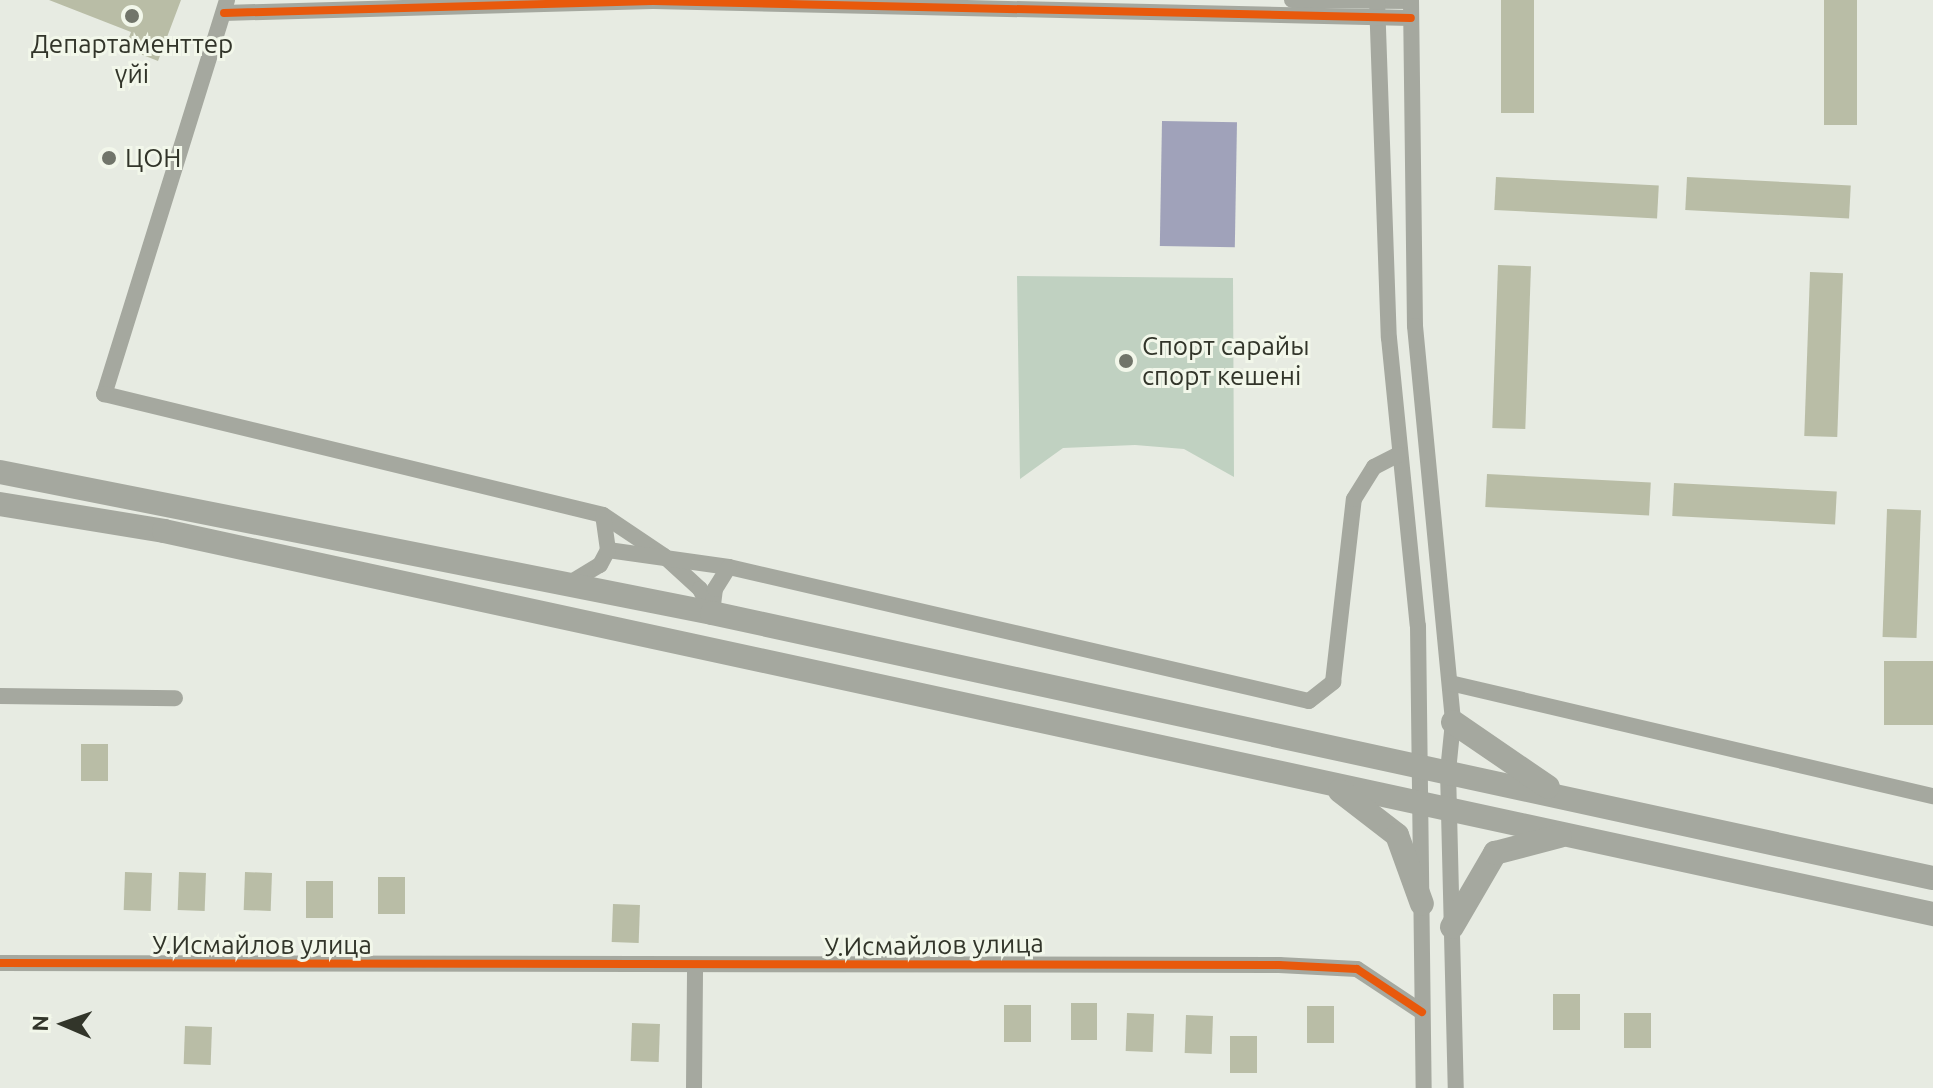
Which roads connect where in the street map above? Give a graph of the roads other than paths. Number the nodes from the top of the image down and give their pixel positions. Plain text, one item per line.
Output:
1 (1292, 0) edge
2 (643, 1) edge
3 (226, 6) edge
4 (1378, 6) edge
5 (1411, 7) edge
6 (1398, 455) junction
7 (0, 472) edge
8 (0, 504) edge
9 (603, 515) junction
10 (608, 550) junction
11 (664, 556) junction
12 (729, 567) junction
13 (568, 584) junction
14 (712, 613) junction
15 (1450, 683) junction
16 (1033, 687) junction
17 (0, 696) edge
18 (175, 698) dead end
19 (1026, 717) junction
20 (1453, 722) junction
21 (1422, 766) junction
22 (1448, 771) junction
23 (1328, 783) junction
24 (1933, 796) edge
25 (1567, 799) junction
26 (1424, 805) junction
27 (1449, 809) junction
28 (1566, 835) junction
29 (1933, 878) edge
30 (1422, 904) junction
31 (1933, 914) edge
32 (1452, 927) junction
33 (0, 963) edge
34 (695, 967) junction
35 (1422, 1012) junction
36 (694, 1088) edge
37 (1424, 1088) edge
38 (1456, 1088) edge

1 - 4 street
2 - 3 street
2 - 4 street
3 - 9 street
4 - 5 street
4 - 6 street
5 - 15 street
6 - 12 street
6 - 21 street
7 - 13 highway
8 - 19 highway
9 - 10 street
9 - 11 street
10 - 11 street
10 - 13 street
11 - 12 street
11 - 14 street
12 - 14 street
13 - 14 highway
14 - 16 highway
15 - 20 street
15 - 24 street
16 - 19 highway
16 - 21 highway
17 - 18 street
19 - 23 highway
20 - 22 street
20 - 25 highway
21 - 22 highway
21 - 26 street
22 - 25 highway
22 - 27 street
23 - 26 highway
23 - 30 highway
25 - 29 highway
26 - 27 highway
26 - 30 street
27 - 28 highway
27 - 32 street
28 - 31 highway
28 - 32 highway
30 - 35 street
32 - 38 street
33 - 34 street, У.Исмайлов улица
34 - 35 street, У.Исмайлов улица
34 - 36 street
35 - 37 street

